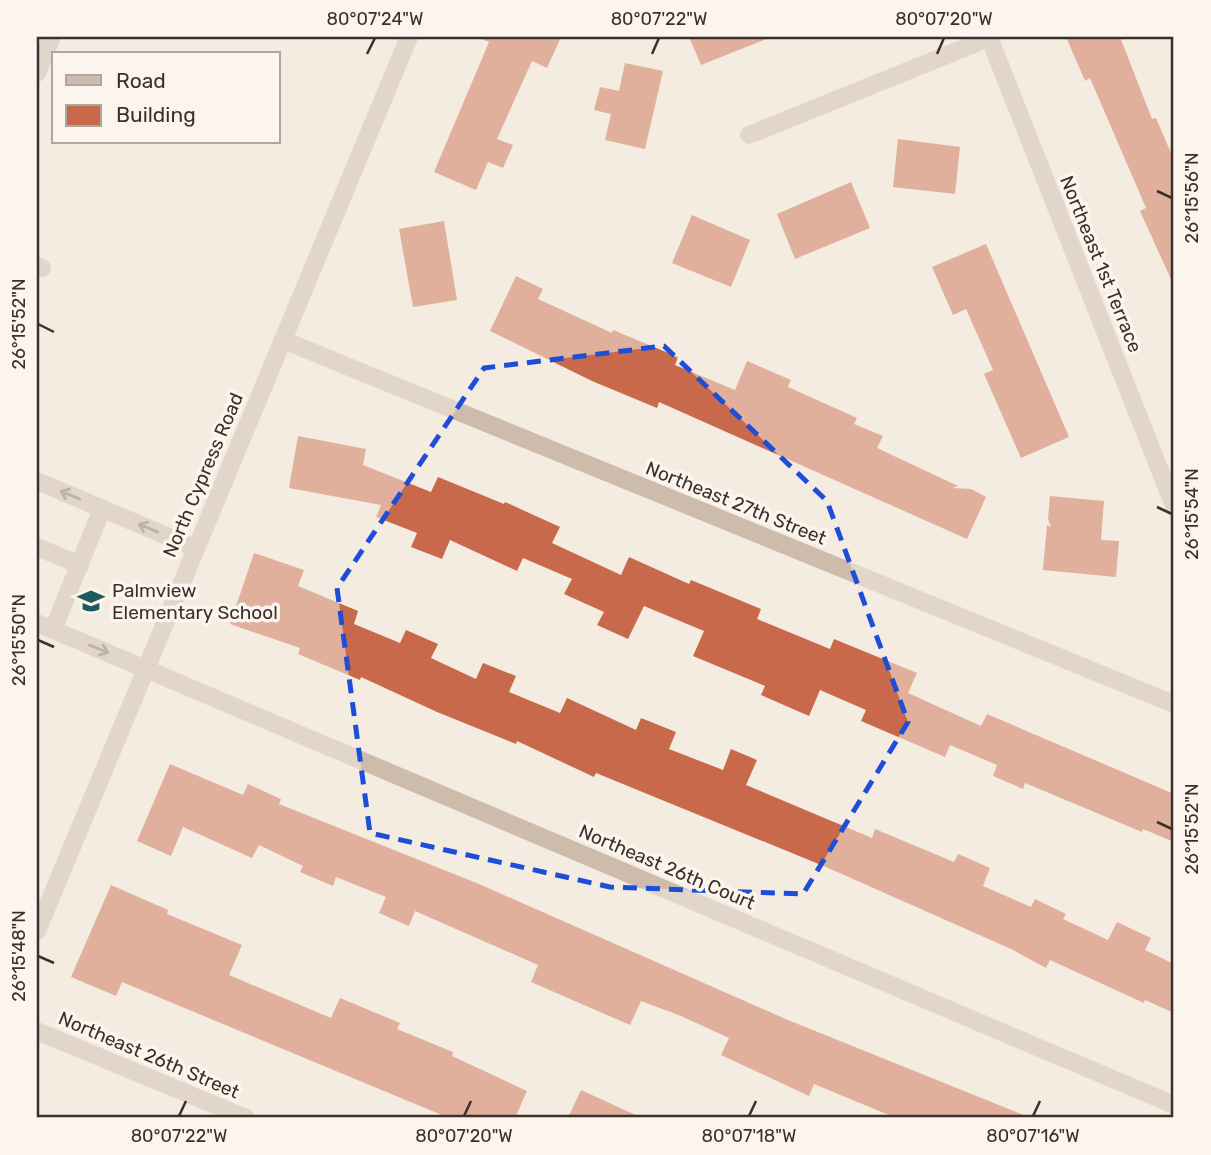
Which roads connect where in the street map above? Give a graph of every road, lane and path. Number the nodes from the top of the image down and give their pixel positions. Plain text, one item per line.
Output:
1 (52, 37) edge
2 (409, 37) edge
3 (989, 37) edge
4 (37, 73) edge
5 (749, 135) dead end
6 (283, 340) junction
7 (37, 481) edge
8 (1174, 506) edge
9 (102, 509) junction
10 (37, 547) edge
11 (195, 548) junction
12 (80, 565) junction
13 (45, 627) edge
14 (144, 668) junction
15 (1174, 704) edge
16 (37, 931) edge
17 (37, 1031) edge
18 (1174, 1105) edge
19 (246, 1118) edge

1 - 4 street
2 - 6 street, North Cypress Road
3 - 5 street
3 - 8 street, Northeast 1st Terrace
6 - 11 street, North Cypress Road
6 - 15 street, Northeast 27th Street
9 -> 7 street
11 -> 9 street
9 - 12 street
10 - 12 street
11 - 14 street, North Cypress Road
12 - 13 street
13 -> 14 street, Northeast 26th Court
14 - 16 street, North Cypress Road
14 - 18 street, Northeast 26th Court
17 - 19 street, Northeast 26th Street

